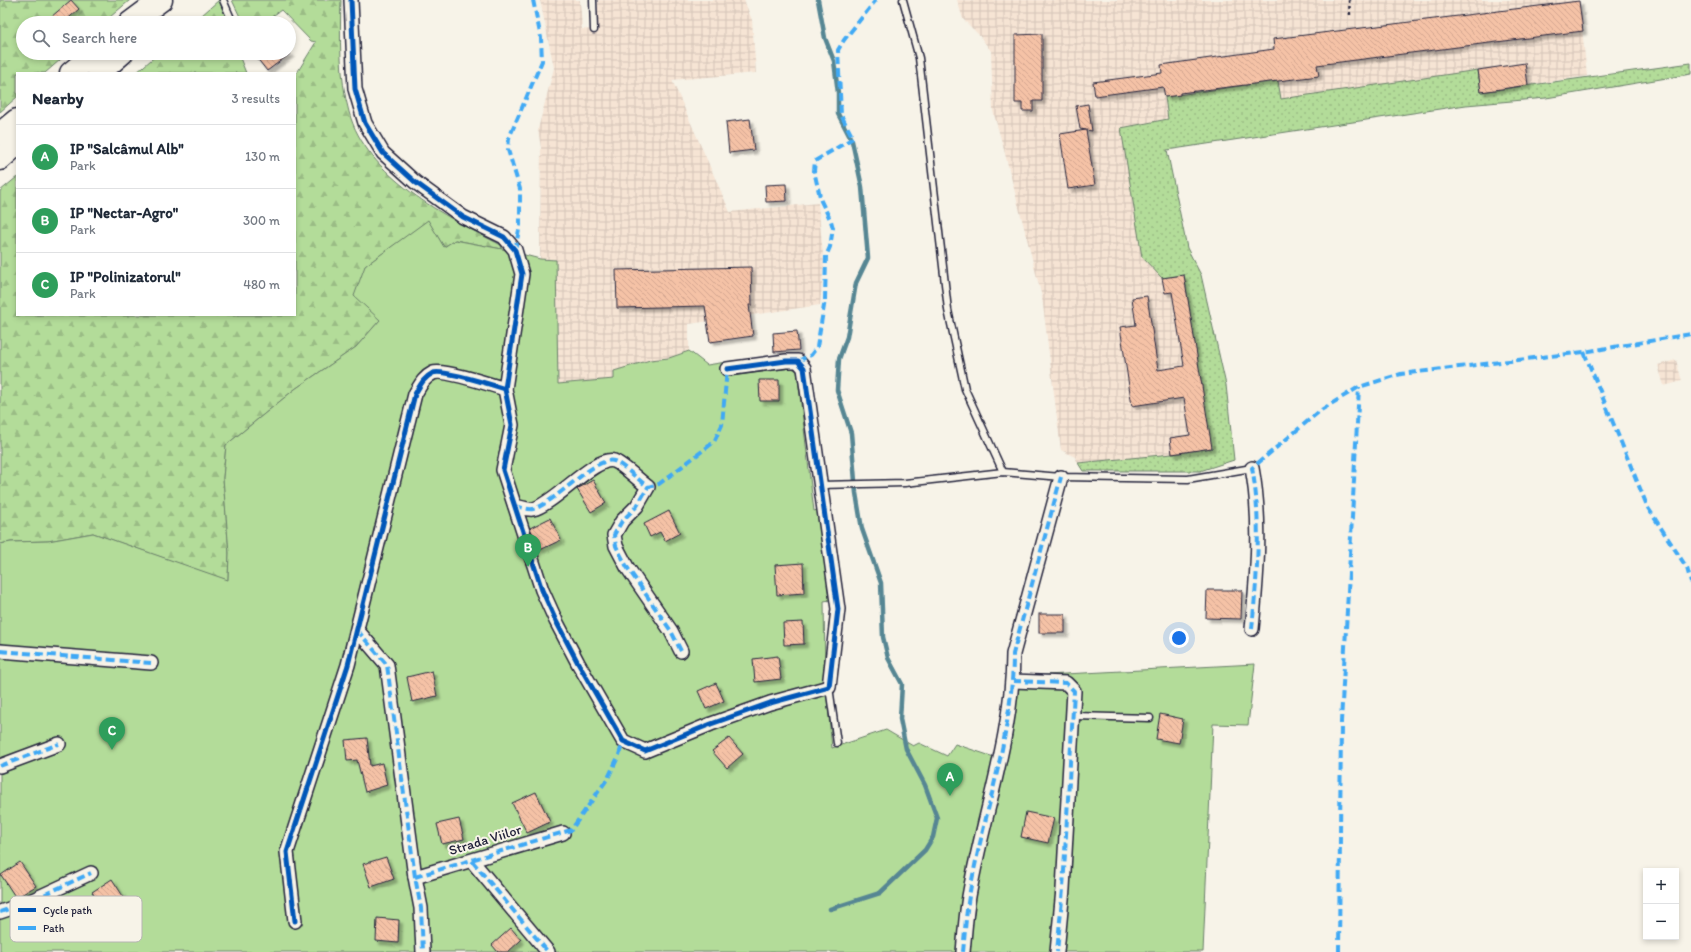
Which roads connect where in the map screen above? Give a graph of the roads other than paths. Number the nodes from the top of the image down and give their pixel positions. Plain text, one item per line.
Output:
1 (161, 0) edge
2 (175, 0) edge
3 (223, 0) edge
4 (351, 0) edge
5 (593, 0) edge
6 (903, 0) edge
7 (139, 16) edge
8 (160, 16) edge
9 (230, 16) edge
10 (594, 30) dead end
11 (87, 60) edge
12 (114, 60) edge
13 (73, 72) edge
14 (100, 72) edge
15 (16, 121) edge
16 (0, 134) edge
17 (16, 145) edge
18 (0, 159) edge
19 (727, 369) dead end
20 (505, 389) junction
21 (1252, 468) joint
22 (1004, 472) junction
23 (1061, 477) junction
24 (820, 485) junction
25 (515, 506) junction
26 (1252, 629) dead end
27 (357, 630) junction
28 (0, 651) edge
29 (681, 651) dead end
30 (151, 663) dead end
31 (1013, 681) junction
32 (829, 688) junction
33 (1074, 716) junction
34 (1150, 718) dead end
35 (837, 743) dead end
36 (59, 744) dead end
37 (0, 766) edge
38 (564, 833) dead end
39 (472, 861) junction
40 (92, 873) dead end
41 (415, 877) junction
42 (42, 896) edge
43 (10, 909) edge
44 (0, 912) edge
45 (295, 921) dead end
46 (423, 952) edge
47 (548, 952) edge
48 (963, 952) edge
49 (1057, 952) edge

1 - 7 highway
2 - 8 highway
3 - 9 lane
4 - 20 street
5 - 10 lane
6 - 22 lane
11 - 13 highway
12 - 14 highway
15 - 16 highway
17 - 18 highway
19 - 24 street
20 - 25 street
20 - 27 street
21 - 23 lane
21 - 26 street
22 - 23 lane
22 - 24 lane
23 - 31 street
24 - 32 street
25 - 29 street
25 - 32 street
27 - 41 street
27 - 45 street
28 - 30 street
31 - 33 street
31 - 48 street
32 - 35 lane
33 - 34 lane
33 - 49 street
36 - 37 street
38 - 39 street, Strada Viilor
39 - 41 street, Strada Viilor
39 - 47 street
40 - 42 street
41 - 46 street
43 - 44 street

